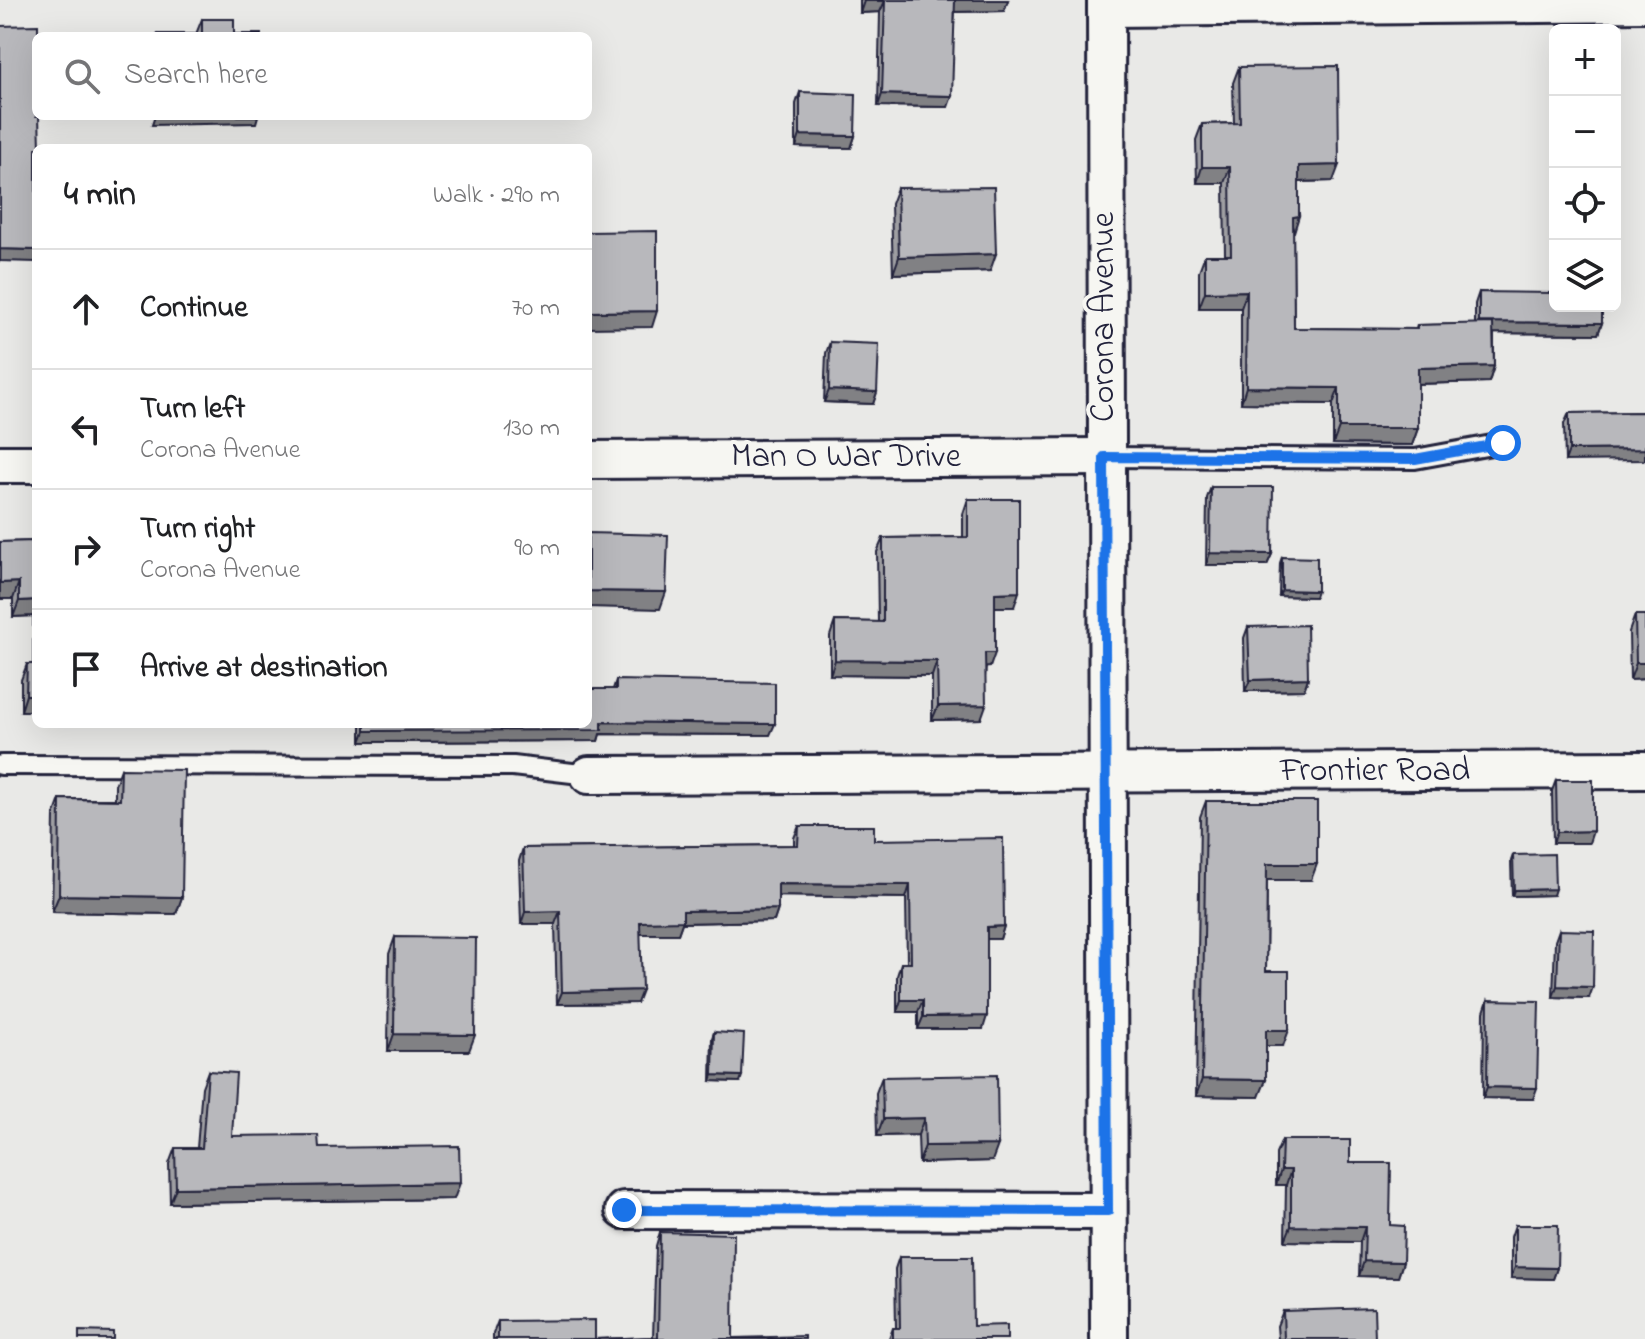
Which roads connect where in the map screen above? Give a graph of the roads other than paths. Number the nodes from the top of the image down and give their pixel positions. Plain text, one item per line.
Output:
1 (1645, 3) edge
2 (1106, 4) edge
3 (1503, 443) dead end
4 (1104, 457) junction
5 (592, 460) edge
6 (0, 464) edge
7 (32, 464) edge
8 (1, 765) edge
9 (1645, 770) edge
10 (1106, 774) junction
11 (589, 775) joint
12 (624, 1210) dead end
13 (1108, 1211) junction
14 (1109, 1339) edge

1 - 2 street
2 - 4 street, Corona Avenue
3 - 4 lane
4 - 5 street, Man O War Drive
4 - 10 street, Corona Avenue
6 - 7 street
8 - 11 lane
9 - 10 street, Frontier Road
10 - 11 street, Frontier Road
10 - 13 street, Corona Avenue
12 - 13 street
13 - 14 street, Corona Avenue

